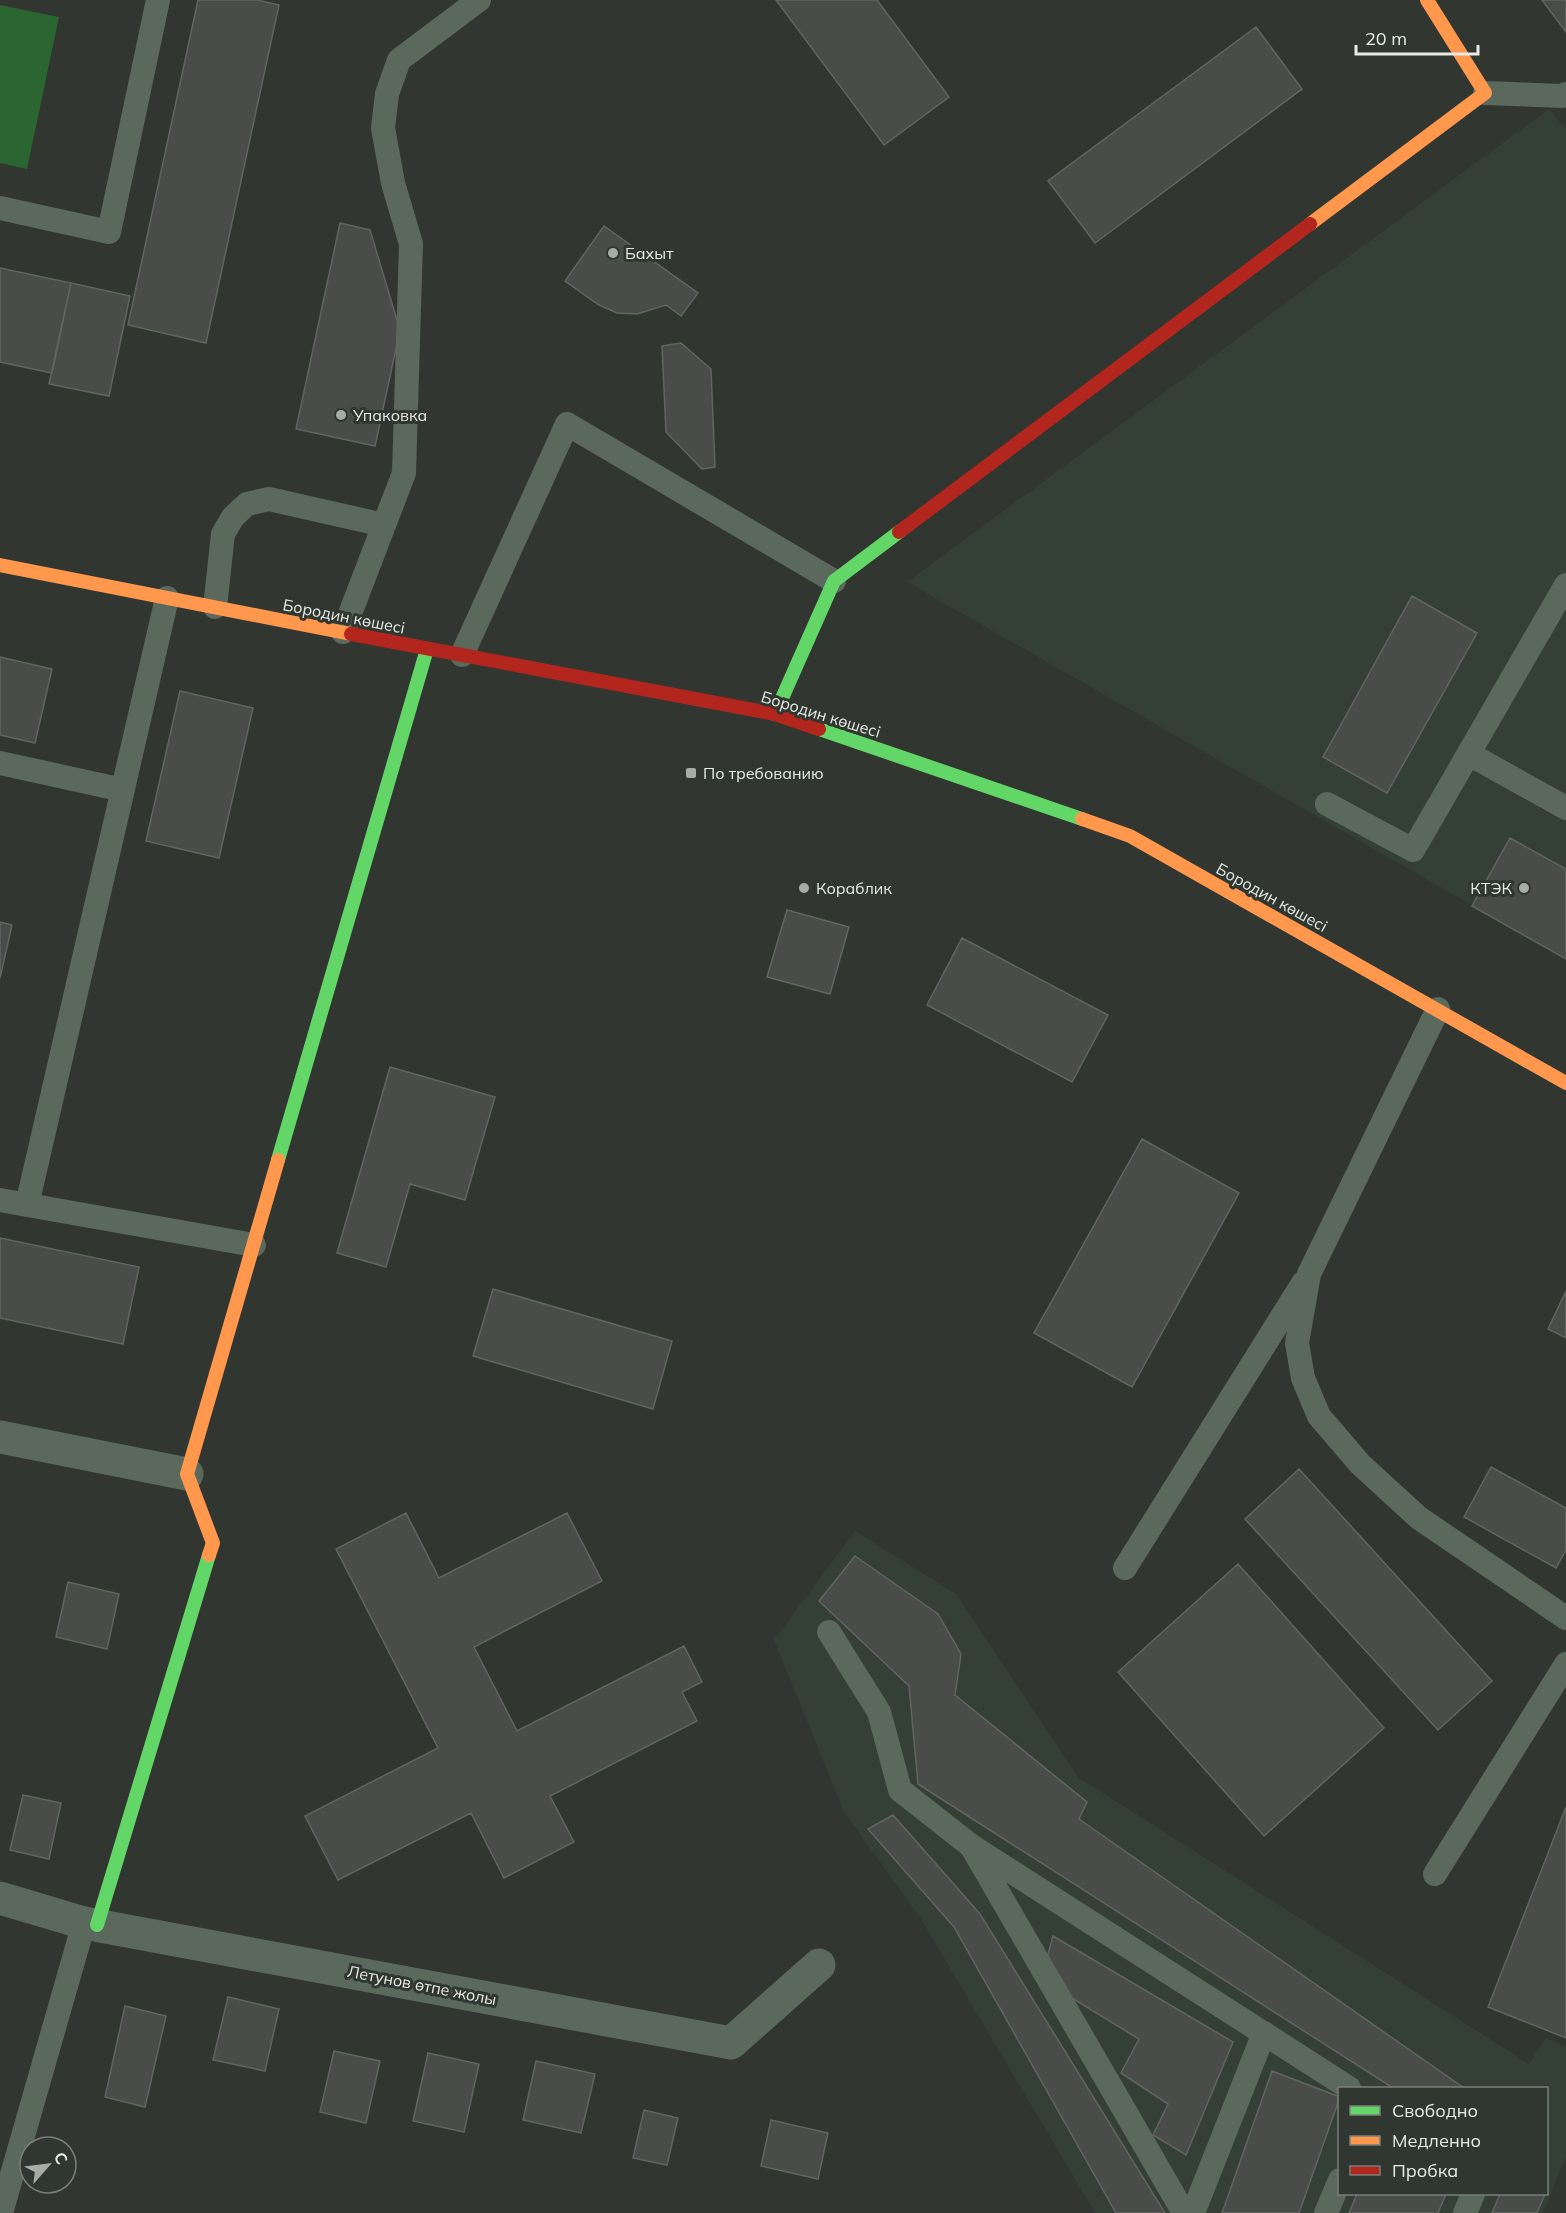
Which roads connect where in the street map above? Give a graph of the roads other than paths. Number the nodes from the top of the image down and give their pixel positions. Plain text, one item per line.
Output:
1 (158, 0) edge
2 (479, 0) edge
3 (1427, 0) edge
4 (1485, 93) junction
5 (1566, 94) edge
6 (0, 208) edge
7 (384, 525) junction
8 (0, 565) edge
9 (834, 581) junction
10 (1566, 585) edge
11 (167, 598) junction
12 (215, 607) junction
13 (343, 632) junction
14 (427, 649) junction
15 (462, 656) junction
16 (775, 714) junction
17 (1469, 754) junction
18 (0, 763) edge
19 (123, 790) junction
20 (1327, 804) dead end
21 (1566, 808) edge
22 (1438, 1009) junction
23 (1566, 1083) edge
24 (0, 1200) edge
25 (27, 1205) junction
26 (254, 1245) junction
27 (1309, 1274) junction
28 (0, 1437) edge
29 (187, 1474) junction
30 (1125, 1568) dead end
31 (1566, 1618) edge
32 (829, 1632) dead end
33 (1566, 1664) edge
34 (970, 1845) junction
35 (1435, 1874) dead end
36 (0, 1898) edge
37 (90, 1924) junction
38 (819, 1965) dead end
39 (1264, 2033) junction
40 (1347, 2087) edge
41 (1338, 2185) edge
42 (1472, 2195) edge
43 (1, 2213) edge
44 (1184, 2213) edge
45 (1193, 2213) edge
46 (1326, 2213) edge
47 (1465, 2213) edge

1 - 6 lane
2 - 7 lane
3 - 4 street
4 - 5 lane
4 - 9 street
7 - 12 lane
7 - 13 lane
8 - 11 street, Бородин көшесі
9 - 15 lane
9 - 16 street
10 - 17 lane
11 - 12 street, Бородин көшесі
11 - 19 lane
12 - 13 street, Бородин көшесі
13 - 14 street, Бородин көшесі
14 - 15 street, Бородин көшесі
14 - 26 street
15 - 16 street, Бородин көшесі
16 - 22 street, Бородин көшесі
17 - 20 lane
17 - 21 lane
18 - 19 lane
19 - 25 lane
22 - 23 street, Бородин көшесі
22 - 27 lane
24 - 25 lane
25 - 26 lane
26 - 29 street
27 - 30 lane
27 - 31 lane
28 - 29 street
29 - 37 street
32 - 34 lane
33 - 35 lane
34 - 39 lane
34 - 44 lane
36 - 37 street, Летунов өтпе жолы
37 - 38 street, Летунов өтпе жолы
37 - 43 lane
39 - 40 lane
39 - 45 lane
41 - 46 lane
42 - 47 lane

